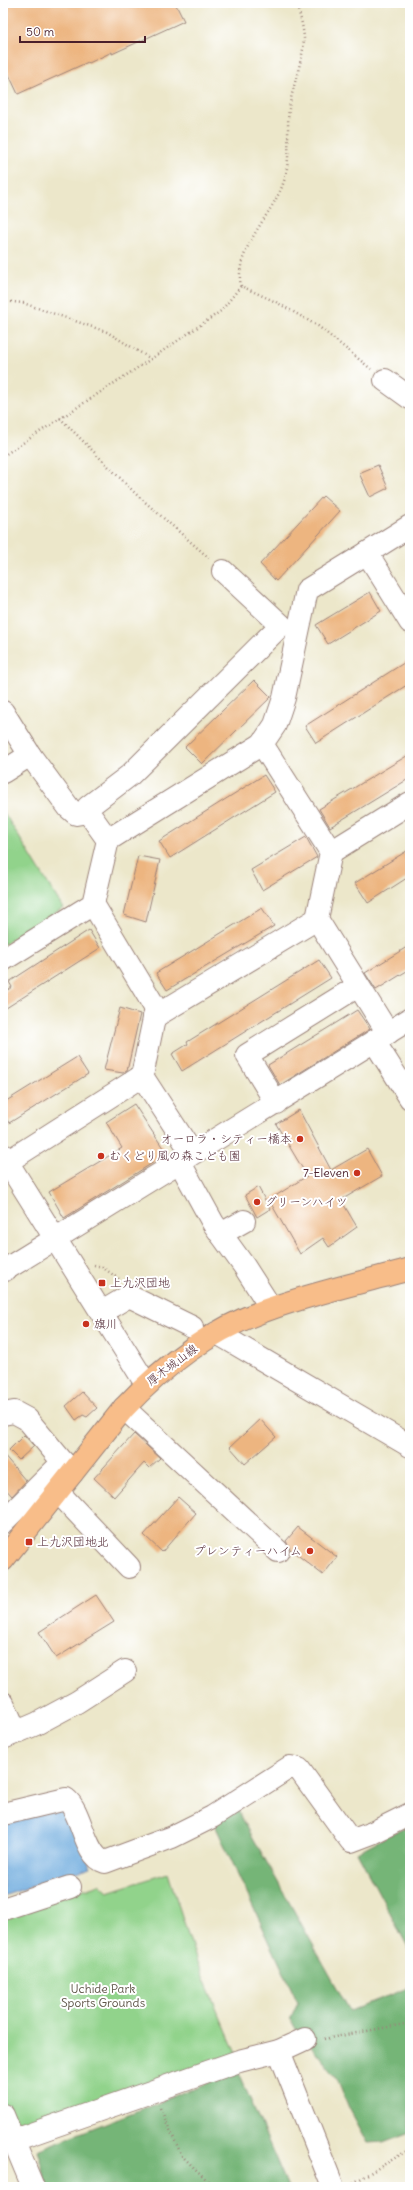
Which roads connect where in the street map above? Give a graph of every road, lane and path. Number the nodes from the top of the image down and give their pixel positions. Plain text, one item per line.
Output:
1 (295, 3) edge
2 (241, 286) junction
3 (3, 301) edge
4 (151, 359) junction
5 (385, 380) joint
6 (410, 398) edge
7 (60, 418) junction
8 (3, 456) edge
9 (410, 526) edge
10 (367, 553) junction
11 (222, 571) joint
12 (404, 600) edge
13 (410, 622) edge
14 (3, 712) edge
15 (262, 744) junction
16 (30, 755) junction
17 (3, 772) edge
18 (410, 804) edge
19 (88, 812) junction
20 (108, 840) junction
21 (330, 852) junction
22 (93, 904) junction
23 (317, 919) junction
24 (3, 960) edge
25 (358, 986) junction
26 (154, 1017) junction
27 (410, 1019) edge
28 (381, 1037) junction
29 (142, 1076) junction
30 (410, 1098) edge
31 (276, 1103) junction
32 (185, 1157) junction
33 (5, 1159) edge
34 (244, 1221) dead end
35 (221, 1234) junction
36 (56, 1238) junction
37 (410, 1269) edge
38 (3, 1271) edge
39 (271, 1308) junction
40 (102, 1312) junction
41 (192, 1328) dead end
42 (217, 1333) junction
43 (146, 1384) junction
44 (124, 1408) junction
45 (16, 1416) edge
46 (410, 1446) edge
47 (67, 1467) junction
48 (57, 1491) junction
49 (3, 1522) edge
50 (278, 1550) dead end
51 (3, 1560) edge
52 (129, 1567) dead end
53 (125, 1672) dead end
54 (3, 1703) edge
55 (9, 1735) edge
56 (3, 1814) edge
57 (410, 1814) edge
58 (70, 1887) dead end
59 (3, 1909) edge
60 (410, 2023) edge
61 (305, 2039) joint
62 (279, 2051) junction
63 (153, 2091) junction
64 (3, 2115) edge
65 (14, 2140) junction
66 (410, 2149) edge
67 (33, 2187) edge
68 (214, 2187) edge
69 (333, 2187) edge
70 (346, 2187) edge

1 - 2 path
2 - 4 path
2 - 5 path
3 - 4 path
4 - 7 path
5 - 6 street
7 - 8 path
7 - 11 path
9 - 10 street
10 - 12 street
10 - 15 street
11 - 19 street
12 - 13 street
14 - 16 street
15 - 20 street
15 - 21 street
16 - 17 street
16 - 19 street
18 - 21 street
19 - 20 street
20 - 22 street
21 - 23 street
22 - 24 street
22 - 26 street
23 - 25 street
23 - 26 street
25 - 28 street
25 - 31 street
26 - 29 street
27 - 28 street
28 - 30 street
28 - 31 street
29 - 32 street
29 - 33 street
31 - 32 street
32 - 35 street
32 - 36 street
33 - 36 street
34 - 35 street
35 - 39 street
36 - 38 street
36 - 40 street
37 - 39 main road, 厚木城山線
39 - 42 main road, 厚木城山線
40 - 41 street
40 - 43 street
42 - 43 main road, 厚木城山線
42 - 46 street
43 - 44 main road, 厚木城山線
44 - 47 main road, 厚木城山線
44 - 50 street
45 - 47 street
47 - 48 main road, 厚木城山線
47 - 49 street
48 - 51 main road, 厚木城山線
48 - 52 street
53 - 55 street
54 - 55 street
56 - 57 street
58 - 59 street
60 - 61 path
61 - 62 street
62 - 63 street
62 - 69 street
63 - 65 street
63 - 68 path
64 - 65 street
65 - 67 street
66 - 70 path

